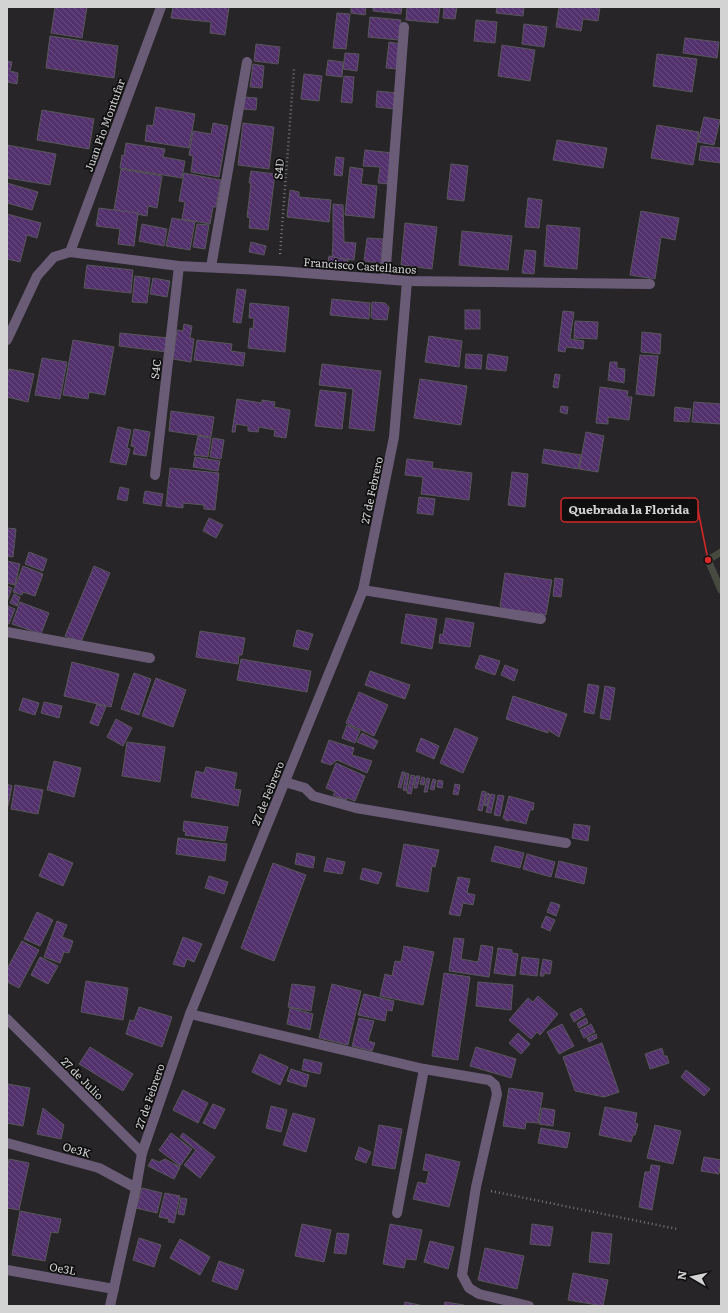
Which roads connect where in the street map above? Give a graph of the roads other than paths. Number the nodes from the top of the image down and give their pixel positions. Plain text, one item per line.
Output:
1 (161, 7) edge
2 (404, 27) dead end
3 (247, 62) dead end
4 (70, 252) junction
5 (179, 266) junction
6 (211, 267) junction
7 (385, 280) junction
8 (407, 281) junction
9 (650, 284) dead end
10 (7, 340) edge
11 (155, 475) dead end
12 (363, 590) junction
13 (541, 619) dead end
14 (7, 632) edge
15 (150, 658) dead end
16 (285, 782) junction
17 (566, 843) dead end
18 (190, 1014) junction
19 (7, 1019) edge
20 (424, 1069) junction
21 (7, 1143) edge
22 (142, 1153) junction
23 (136, 1188) junction
24 (397, 1213) dead end
25 (7, 1270) edge
26 (114, 1289) junction
27 (110, 1306) edge
28 (529, 1306) edge

1 - 4 street, Juan Pio Montufar
2 - 7 street
3 - 6 street
4 - 5 street, Francisco Castellanos
4 - 10 street
5 - 6 street, Francisco Castellanos
5 - 11 street, S4C
6 - 7 street, Francisco Castellanos
7 - 8 street, Francisco Castellanos
8 - 9 street, Francisco Castellanos
8 - 12 street, 27 de Febrero
12 - 13 street
12 - 16 street, 27 de Febrero
14 - 15 street
16 - 17 street
16 - 18 street, 27 de Febrero
18 - 20 street
18 - 22 street, 27 de Febrero
19 - 22 street, 27 de Julio
20 - 24 street
20 - 28 street
21 - 23 street, Oe3K
22 - 23 street, 27 de Febrero
23 - 26 street, 27 de Febrero
25 - 26 street, Oe3L
26 - 27 street, 27 de Febrero

